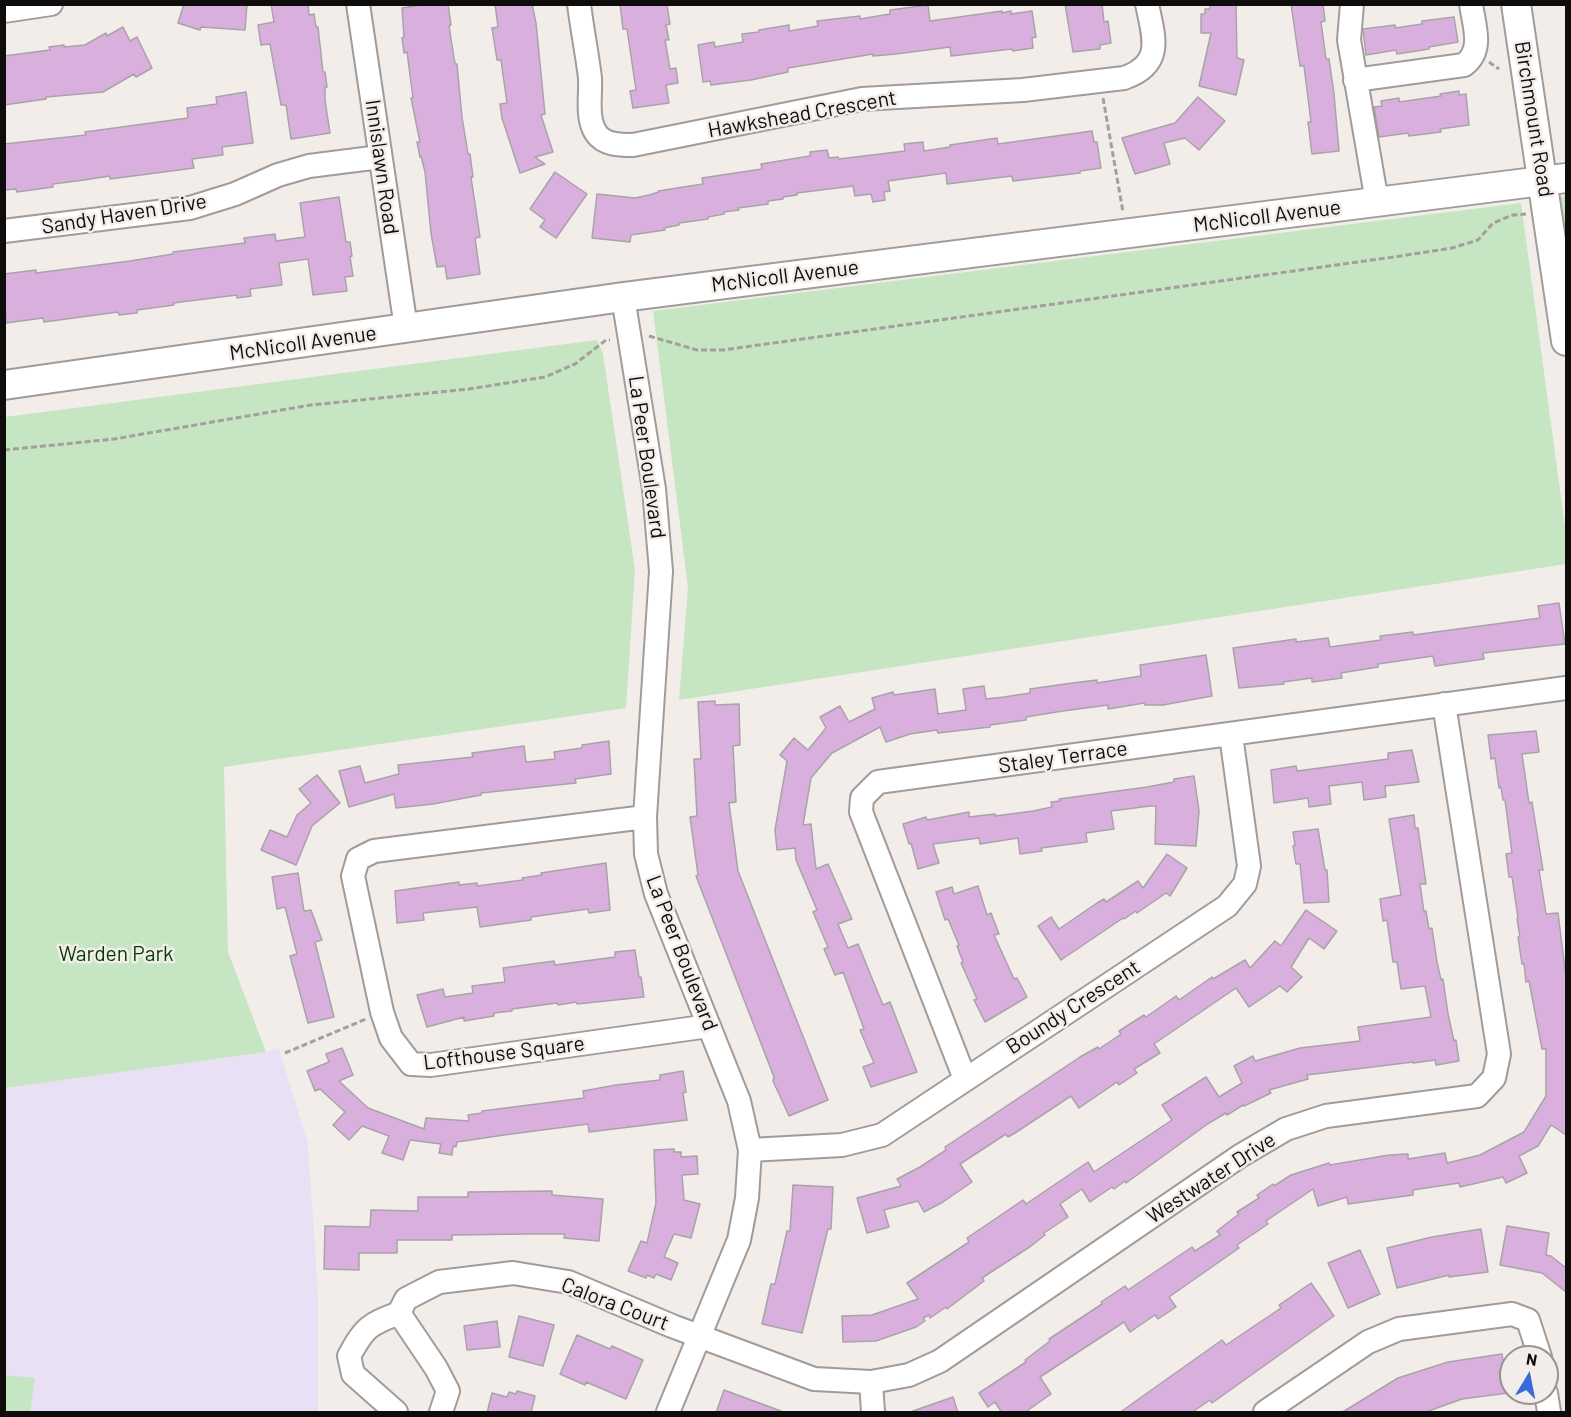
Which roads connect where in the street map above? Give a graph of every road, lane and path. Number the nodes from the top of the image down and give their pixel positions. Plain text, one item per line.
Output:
1 (51, 4) edge
2 (358, 4) edge
3 (579, 4) edge
4 (1147, 4) edge
5 (1352, 4) edge
6 (1471, 4) edge
7 (1516, 4) edge
8 (4, 11) edge
9 (1355, 80) junction
10 (1101, 81) junction
11 (380, 157) junction
12 (1555, 180) edge
13 (1121, 201) dead end
14 (1377, 202) junction
15 (1513, 215) dead end
16 (4, 231) edge
17 (623, 297) junction
18 (406, 328) junction
19 (648, 336) dead end
20 (606, 340) dead end
21 (1566, 341) edge
22 (4, 385) edge
23 (4, 450) edge
24 (1566, 688) edge
25 (1444, 704) junction
26 (1231, 735) junction
27 (645, 817) junction
28 (382, 1012) junction
29 (709, 1026) junction
30 (285, 1053) dead end
31 (965, 1079) junction
32 (750, 1150) junction
33 (399, 1313) junction
34 (700, 1336) junction
35 (1538, 1345) edge
36 (871, 1382) junction
37 (396, 1413) edge
38 (441, 1413) edge
39 (668, 1413) edge
40 (873, 1413) edge
41 (1264, 1413) edge

1 - 8 street
2 - 11 street, Innislawn Road
3 - 10 street, Hawkshead Crescent
4 - 10 street, Hawkshead Crescent
5 - 9 street
6 - 9 street
7 - 12 main road, Birchmount Road
9 - 14 street
10 - 13 path
11 - 16 street, Sandy Haven Drive
11 - 18 street, Innislawn Road
12 - 14 main road, McNicoll Avenue
12 - 21 main road, Birchmount Road
14 - 17 main road, McNicoll Avenue
15 - 19 path
17 - 18 main road, McNicoll Avenue
17 - 27 street, La Peer Boulevard
18 - 22 main road, McNicoll Avenue
20 - 23 path
24 - 25 street, Staley Terrace
25 - 26 street, Staley Terrace
25 - 36 street, Westwater Drive
26 - 31 street, Boundy Crescent
26 - 31 street, Staley Terrace
27 - 28 street, Lofthouse Square
27 - 29 street, La Peer Boulevard
28 - 29 street, Lofthouse Square
28 - 30 path
29 - 32 street, La Peer Boulevard
31 - 32 street, Boundy Crescent
32 - 34 street, La Peer Boulevard
33 - 34 street, Calora Court
33 - 37 street, Calora Court
33 - 38 street
34 - 36 street, Westwater Drive
34 - 39 street, La Peer Boulevard
35 - 41 street
36 - 40 street

